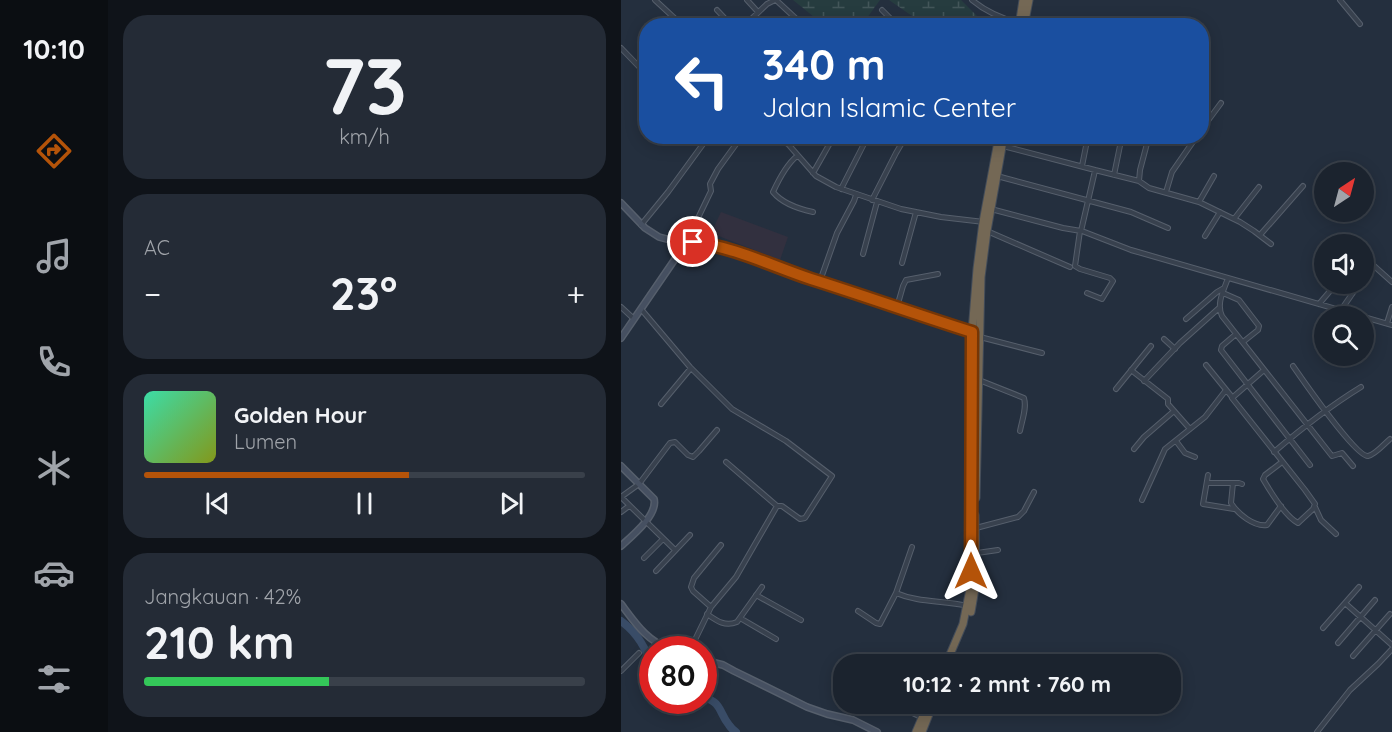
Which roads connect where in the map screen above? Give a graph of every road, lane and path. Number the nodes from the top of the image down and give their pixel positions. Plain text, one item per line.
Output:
1 (655, 0) edge
2 (747, 0) edge
3 (775, 0) edge
4 (972, 0) edge
5 (1023, 0) edge
6 (1029, 0) edge
7 (1340, 0) edge
8 (717, 10) dead end
9 (882, 10) dead end
10 (758, 12) junction
11 (674, 18) edge
12 (724, 18) edge
13 (752, 18) edge
14 (795, 18) edge
15 (890, 18) edge
16 (1002, 18) edge
17 (1022, 18) edge
18 (1023, 18) edge
19 (1361, 24) dead end
20 (621, 48) edge
21 (639, 67) edge
22 (1221, 103) dead end
23 (1209, 119) edge
24 (703, 144) edge
25 (736, 144) edge
26 (787, 144) edge
27 (829, 144) edge
28 (864, 144) edge
29 (902, 144) edge
30 (999, 144) edge
31 (1000, 144) edge
32 (1013, 144) edge
33 (1086, 144) edge
34 (1120, 144) edge
35 (1147, 144) edge
36 (1191, 144) edge
37 (797, 156) junction
38 (1082, 166) junction
39 (1095, 170) junction
40 (813, 173) junction
41 (1114, 175) junction
42 (996, 176) junction
43 (1214, 176) dead end
44 (1139, 182) junction
45 (1303, 186) dead end
46 (1259, 187) dead end
47 (840, 189) junction
48 (1166, 192) junction
49 (856, 195) junction
50 (872, 200) junction
51 (1088, 201) junction
52 (877, 202) junction
53 (1199, 202) junction
54 (621, 203) edge
55 (990, 209) junction
56 (813, 212) dead end
57 (916, 212) junction
58 (1220, 212) junction
59 (1234, 219) junction
60 (641, 225) junction
61 (986, 225) junction
62 (1168, 228) dead end
63 (1081, 231) junction
64 (1260, 235) junction
65 (1205, 236) dead end
66 (686, 243) junction
67 (1271, 244) dead end
68 (863, 254) dead end
69 (902, 263) dead end
70 (1374, 266) edge
71 (1070, 267) dead end
72 (938, 274) dead end
73 (1229, 278) junction
74 (820, 281) junction
75 (1392, 282) edge
76 (1225, 287) junction
77 (1087, 293) dead end
78 (1223, 293) junction
79 (1328, 294) edge
80 (1319, 304) junction
81 (1326, 306) edge
82 (621, 307) edge
83 (897, 307) junction
84 (1219, 307) junction
85 (1392, 308) edge
86 (641, 309) junction
87 (635, 319) junction
88 (1186, 319) dead end
89 (1374, 320) edge
90 (1389, 324) edge
91 (977, 334) junction
92 (1236, 334) junction
93 (621, 338) edge
94 (1164, 339) dead end
95 (1243, 342) junction
96 (1151, 346) dead end
97 (1175, 349) junction
98 (1042, 353) dead end
99 (1206, 365) dead end
100 (1293, 366) dead end
101 (691, 368) junction
102 (1131, 370) junction
103 (1264, 370) junction
104 (979, 380) junction
105 (1144, 381) junction
106 (1247, 384) junction
107 (1361, 387) dead end
108 (1116, 389) dead end
109 (1226, 390) junction
110 (1232, 398) junction
111 (661, 404) dead end
112 (1174, 411) junction
113 (1325, 411) junction
114 (1307, 424) junction
115 (1190, 429) junction
116 (717, 430) dead end
117 (1020, 431) dead end
118 (1290, 438) junction
119 (1390, 440) dead end
120 (1176, 441) junction
121 (1134, 449) dead end
122 (1274, 452) junction
123 (1194, 457) dead end
124 (726, 462) dead end
125 (1282, 462) junction
126 (1310, 465) dead end
127 (621, 466) edge
128 (1353, 466) dead end
129 (1208, 476) dead end
130 (1207, 483) junction
131 (1233, 483) junction
132 (639, 484) junction
133 (1242, 484) dead end
134 (1034, 492) dead end
135 (621, 497) edge
136 (1142, 500) dead end
137 (629, 506) junction
138 (777, 506) junction
139 (1281, 506) junction
140 (1315, 507) junction
141 (1234, 509) junction
142 (621, 512) edge
143 (645, 522) junction
144 (976, 528) junction
145 (1336, 534) dead end
146 (690, 535) dead end
147 (663, 539) junction
148 (721, 545) dead end
149 (621, 546) edge
150 (912, 547) dead end
151 (675, 550) junction
152 (998, 550) dead end
153 (977, 553) junction
154 (644, 558) dead end
155 (656, 572) dead end
156 (762, 587) dead end
157 (1359, 587) dead end
158 (896, 593) junction
159 (756, 596) junction
160 (1375, 600) dead end
161 (1345, 603) junction
162 (621, 604) edge
163 (968, 606) junction
164 (711, 607) junction
165 (858, 611) dead end
166 (707, 614) junction
167 (1390, 614) dead end
168 (1360, 617) junction
169 (740, 618) junction
170 (801, 621) dead end
171 (1323, 628) dead end
172 (1375, 631) junction
173 (647, 636) edge
174 (697, 636) edge
175 (776, 639) dead end
176 (1338, 643) dead end
177 (1392, 647) edge
178 (639, 653) dead end
179 (951, 654) edge
180 (955, 654) edge
181 (1353, 656) dead end
182 (717, 664) edge
183 (621, 671) edge
184 (913, 714) edge
185 (925, 714) edge
186 (926, 714) edge
187 (923, 719) junction
188 (876, 732) edge
189 (916, 732) edge
190 (922, 732) edge
191 (1317, 732) edge

1 - 11 street
2 - 10 street
3 - 10 street
3 - 14 street
4 - 16 street
5 - 17 highway
6 - 18 highway
7 - 19 street
8 - 12 street
9 - 15 street
10 - 13 street
20 - 21 street
22 - 23 street
24 - 60 street
25 - 66 street
26 - 37 street
27 - 40 street
28 - 47 street
29 - 50 street
30 - 61 highway
31 - 42 highway
32 - 38 street
33 - 38 street
34 - 41 street
35 - 44 street
36 - 48 street
37 - 40 street
37 - 56 street
38 - 39 street
39 - 41 street
39 - 51 street
40 - 47 street
41 - 44 street
42 - 51 street
42 - 55 highway
43 - 53 street
44 - 48 street
45 - 64 street
46 - 59 street
47 - 49 street
48 - 53 street
49 - 50 street
49 - 74 street
50 - 52 street
51 - 62 street
51 - 63 street
52 - 57 street
52 - 68 street
53 - 58 street
54 - 60 street
55 - 61 highway
55 - 63 street
57 - 61 street
57 - 69 street
58 - 59 street
58 - 65 street
59 - 64 street
60 - 66 street
61 - 71 street
61 - 91 highway
63 - 73 street
63 - 77 street
64 - 67 street
66 - 74 street
66 - 86 street
70 - 75 street
72 - 83 street
73 - 76 street
73 - 80 street
74 - 83 street
76 - 78 street
76 - 88 street
78 - 84 street
78 - 95 street
79 - 80 street
80 - 81 street
82 - 87 street
83 - 91 street
84 - 92 street
84 - 97 street
85 - 90 street
86 - 87 street
86 - 101 street
87 - 93 street
89 - 90 street
91 - 98 street
91 - 104 highway
91 - 163 highway
92 - 95 street
92 - 106 street
94 - 97 street
95 - 103 street
96 - 102 street
97 - 105 street
99 - 109 street
100 - 113 street
101 - 111 street
101 - 138 street
102 - 105 street
102 - 108 street
103 - 106 street
103 - 114 street
104 - 117 street
104 - 144 highway
105 - 112 street
106 - 110 street
106 - 118 street
107 - 113 street
109 - 110 street
109 - 115 street
110 - 122 street
112 - 115 street
112 - 121 street
113 - 114 street
113 - 119 street
114 - 118 street
114 - 128 street
115 - 120 street
116 - 132 street
118 - 122 street
118 - 126 street
120 - 123 street
120 - 136 street
122 - 125 street
124 - 138 street
125 - 139 street
125 - 140 street
127 - 132 street
129 - 130 street
130 - 131 street
130 - 141 street
131 - 133 street
131 - 141 street
132 - 135 street
132 - 143 street
134 - 144 street
135 - 137 street
137 - 142 street
137 - 143 street
138 - 164 street
139 - 140 street
139 - 141 street
140 - 145 street
143 - 147 street
143 - 149 street
144 - 153 highway
146 - 151 street
147 - 151 street
147 - 154 street
148 - 164 street
150 - 158 street
151 - 155 street
152 - 153 street
153 - 180 highway
156 - 159 street
157 - 161 street
158 - 163 street
158 - 165 street
159 - 169 street
159 - 170 street
160 - 168 street
161 - 168 street
161 - 171 street
162 - 173 street
163 - 179 highway
164 - 166 street
166 - 169 street
166 - 174 street
167 - 172 street
168 - 172 street
168 - 176 street
169 - 175 street
172 - 177 street
172 - 181 street
177 - 191 street
178 - 183 street
182 - 188 street
184 - 187 street
185 - 187 highway
186 - 187 highway
187 - 189 highway
187 - 190 highway

